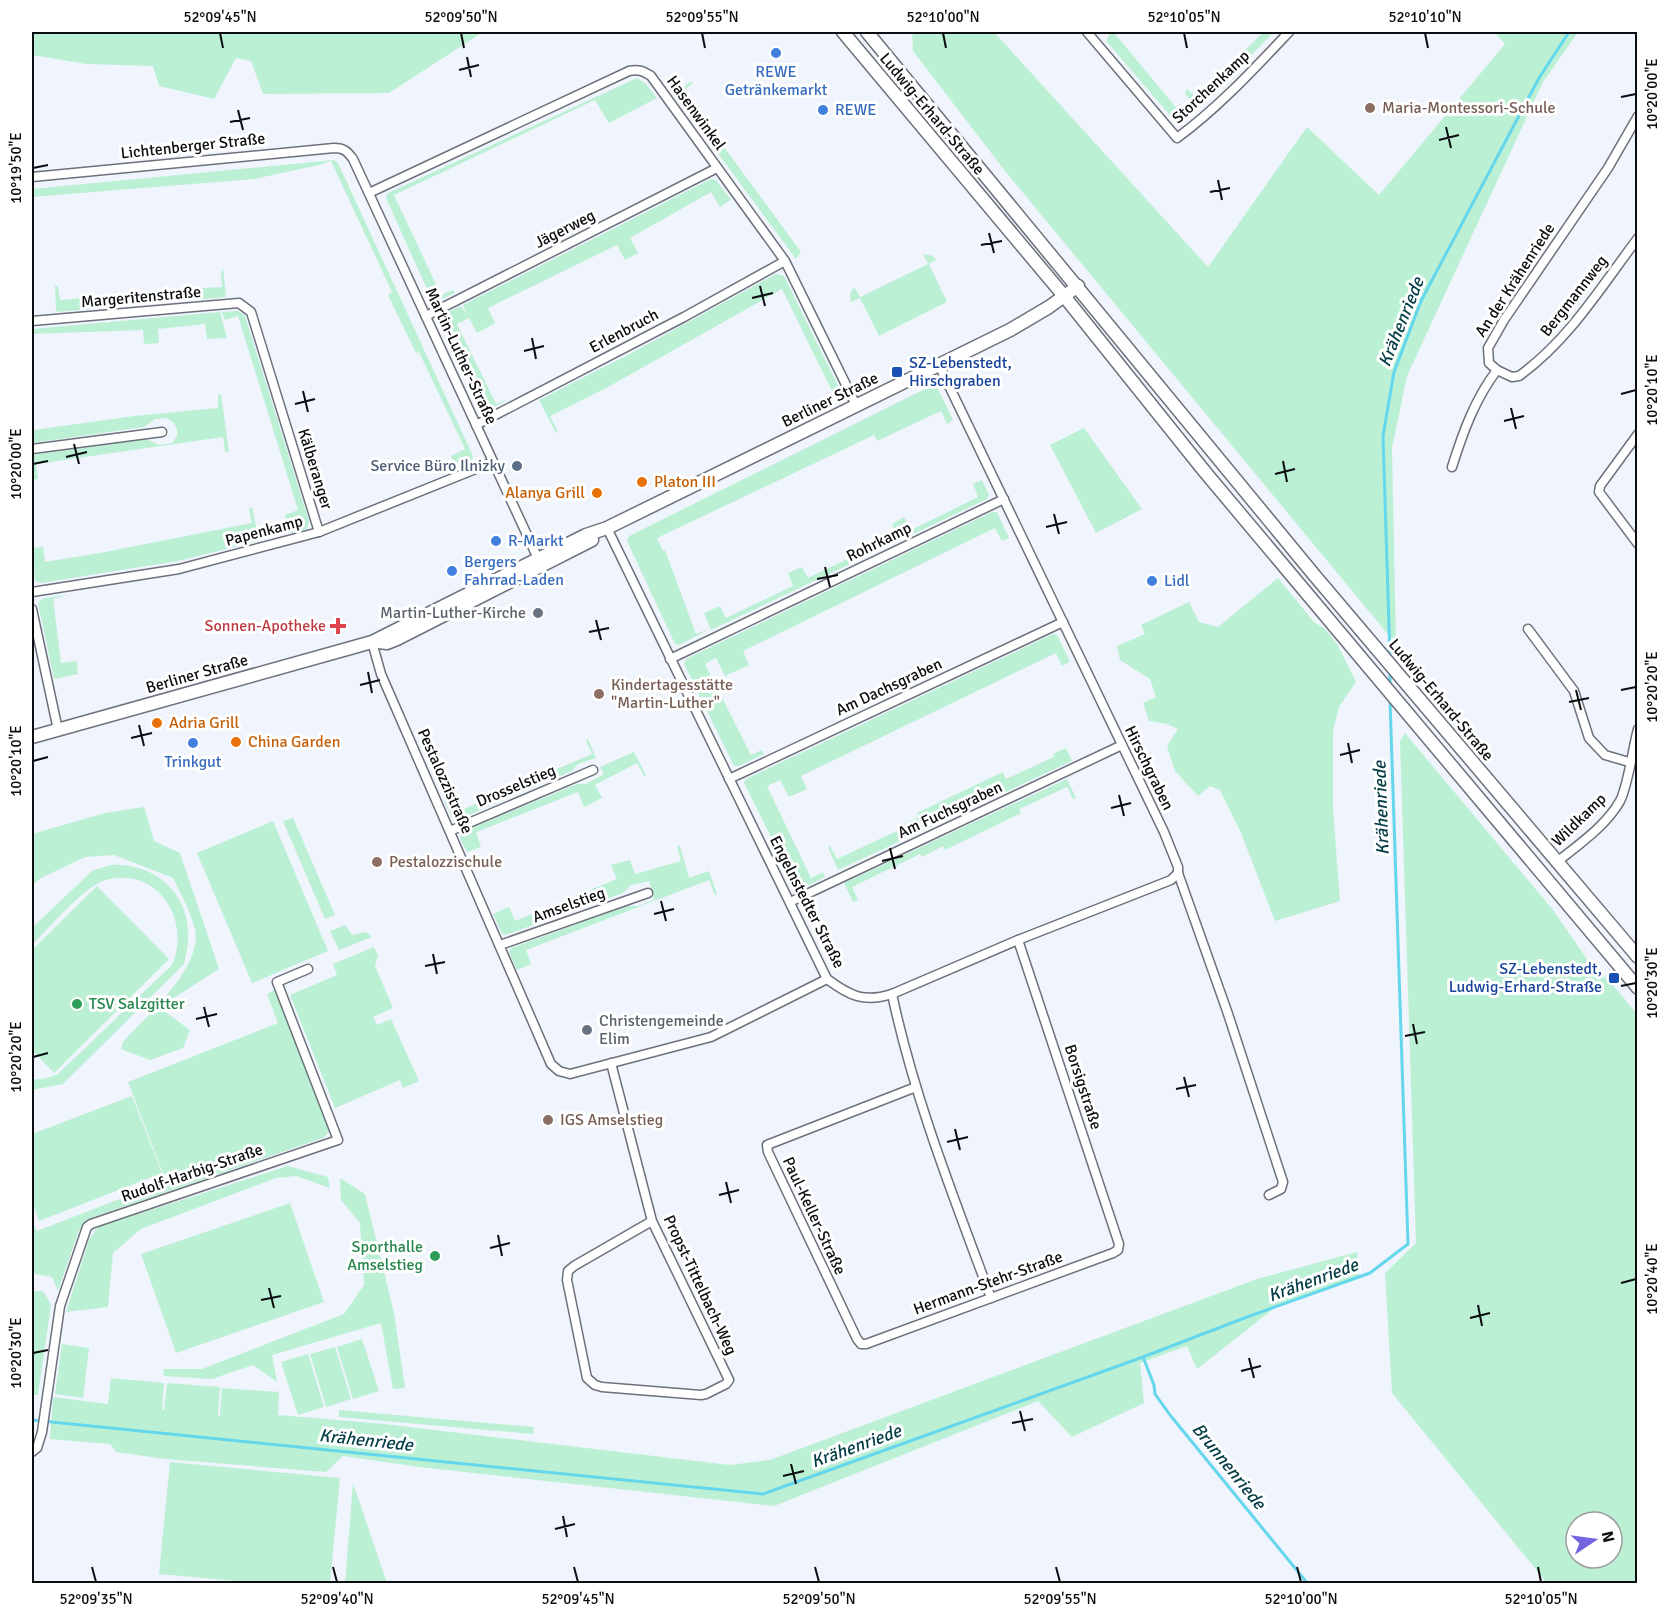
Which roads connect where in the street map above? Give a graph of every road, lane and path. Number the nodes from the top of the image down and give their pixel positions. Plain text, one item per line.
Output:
1 (843, 32) edge
2 (1100, 32) edge
3 (1289, 32) edge
4 (872, 33) edge
5 (1090, 35) edge
6 (857, 49) junction
7 (1638, 117) edge
8 (353, 159) joint
9 (717, 168) junction
10 (32, 177) edge
11 (369, 193) junction
12 (1638, 238) edge
13 (785, 261) junction
14 (1078, 286) junction
15 (1064, 296) junction
16 (251, 312) joint
17 (426, 316) junction
18 (32, 321) edge
19 (939, 365) junction
20 (1497, 370) junction
21 (856, 405) junction
22 (476, 425) junction
23 (162, 432) dead end
24 (1638, 434) edge
25 (32, 449) edge
26 (493, 462) junction
27 (1452, 466) dead end
28 (1004, 499) junction
29 (607, 528) junction
30 (319, 532) junction
31 (1638, 544) edge
32 (1301, 558) junction
33 (540, 563) junction
34 (1287, 570) junction
35 (32, 592) edge
36 (32, 609) edge
37 (1063, 622) junction
38 (1528, 629) dead end
39 (372, 642) junction
40 (670, 659) junction
41 (1638, 729) edge
42 (58, 730) junction
43 (32, 737) edge
44 (1122, 745) junction
45 (1629, 762) junction
46 (593, 770) dead end
47 (729, 779) junction
48 (450, 831) junction
49 (1557, 862) junction
50 (1178, 873) junction
51 (1541, 874) junction
52 (648, 892) dead end
53 (790, 902) junction
54 (1018, 940) junction
55 (500, 945) junction
56 (1638, 957) edge
57 (308, 969) dead end
58 (827, 979) junction
59 (1638, 988) edge
60 (892, 994) junction
61 (611, 1063) junction
62 (916, 1087) junction
63 (1269, 1195) dead end
64 (652, 1221) junction
65 (1119, 1244) joint
66 (991, 1298) junction
67 (861, 1344) joint
68 (32, 1452) edge

1 - 6 main road
2 - 5 street
3 - 5 street, Storchenkamp
4 - 6 main road, Ludwig-Erhard-Straße
4 - 14 main road, Ludwig-Erhard-Straße
6 - 15 main road, Ludwig-Erhard-Straße
7 - 20 street, An der Krähenriede
8 - 10 street, Lichtenberger Straße
8 - 11 street, Martin-Luther-Straße
9 - 11 street, Hasenwinkel
9 - 13 street, Hasenwinkel
9 - 17 street, Jägerweg
11 - 17 street, Martin-Luther-Straße
12 - 20 street, Bergmannweg
13 - 21 street, Hasenwinkel
13 - 22 street, Erlenbruch
14 - 15 main road
14 - 32 main road, Ludwig-Erhard-Straße
15 - 19 main road, Berliner Straße
15 - 34 main road, Ludwig-Erhard-Straße
16 - 18 street, Margeritenstraße
16 - 30 street, Kälberanger
17 - 22 street, Martin-Luther-Straße
19 - 21 main road, Berliner Straße
19 - 28 street, Hirschgraben
20 - 27 street
21 - 29 main road, Berliner Straße
22 - 26 street, Martin-Luther-Straße
23 - 25 street
24 - 31 street
26 - 30 street, Papenkamp
26 - 33 street, Martin-Luther-Straße
28 - 37 street, Hirschgraben
28 - 40 street, Rohrkamp
29 - 33 main road, Berliner Straße
29 - 40 street, Engelnstedter Straße
30 - 35 street, Papenkamp
32 - 34 main road
32 - 49 main road, Ludwig-Erhard-Straße
33 - 39 main road, Berliner Straße
34 - 51 main road, Ludwig-Erhard-Straße
36 - 42 street
37 - 44 street, Hirschgraben
37 - 47 street, Am Dachsgraben
38 - 45 street
39 - 42 main road, Berliner Straße
39 - 48 street, Pestalozzistraße
40 - 47 street, Engelnstedter Straße
41 - 45 street, Wildkamp
42 - 43 main road, Berliner Straße
44 - 50 street, Hirschgraben
44 - 53 street, Am Fuchsgraben
45 - 49 street, Wildkamp
46 - 48 street, Drosselstieg
47 - 53 street, Engelnstedter Straße
48 - 55 street, Pestalozzistraße
49 - 51 main road
49 - 56 main road, Ludwig-Erhard-Straße
50 - 54 street, Engelnstedter Straße
50 - 63 street, Hirschgraben
51 - 59 main road, Ludwig-Erhard-Straße
52 - 55 street, Amselstieg
53 - 58 street, Engelnstedter Straße
54 - 60 street, Engelnstedter Straße
54 - 65 street, Borsigstraße
55 - 61 street, Pestalozzistraße
57 - 68 street, Rudolf-Harbig-Straße
58 - 60 street, Engelnstedter Straße
58 - 61 street
60 - 62 street
61 - 64 street, Propst-Tittelbach-Weg
62 - 66 street
62 - 67 street, Paul-Keller-Straße
64 - 64 street, Propst-Tittelbach-Weg
65 - 66 street, Hermann-Stehr-Straße
66 - 67 street, Hermann-Stehr-Straße

